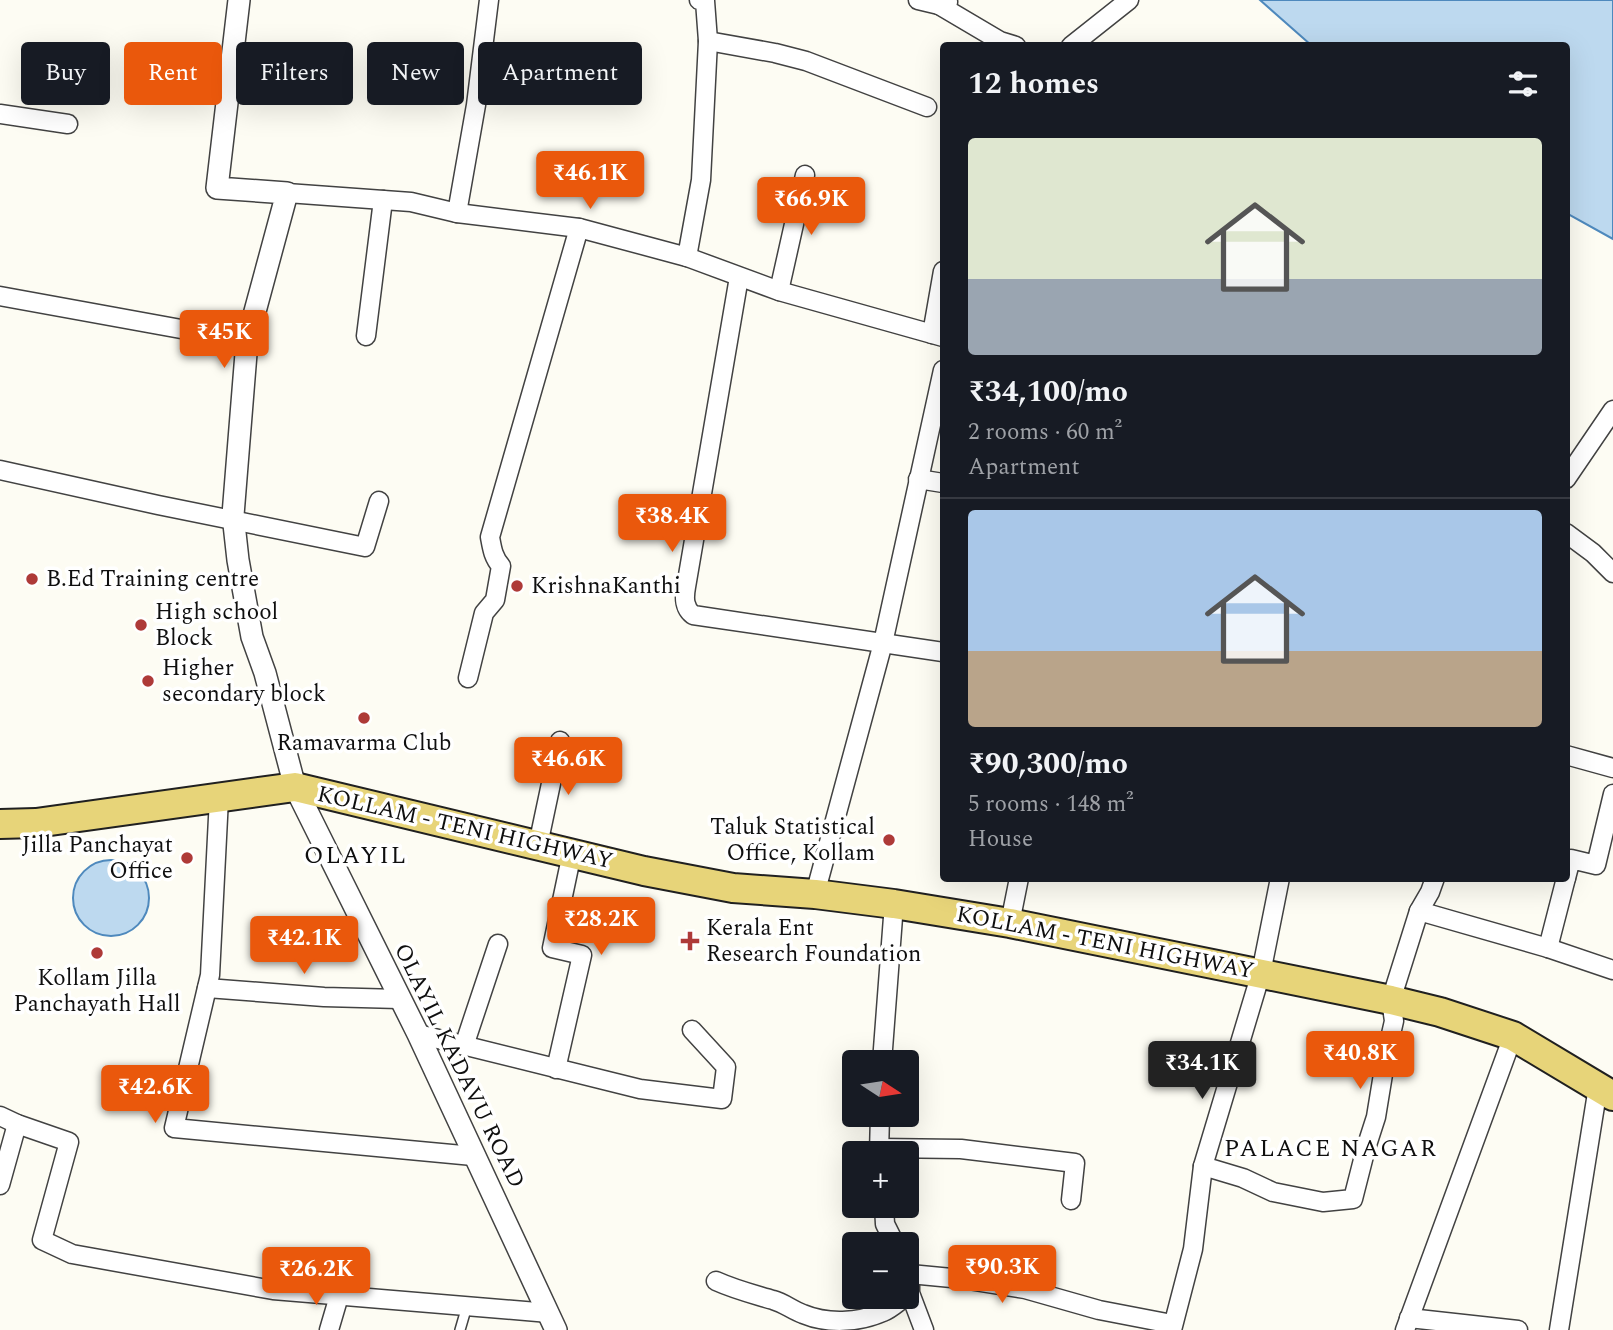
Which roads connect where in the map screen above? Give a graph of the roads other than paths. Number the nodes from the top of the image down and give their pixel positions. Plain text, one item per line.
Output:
1 (239, 0) edge
2 (489, 0) edge
3 (699, 0) edge
4 (705, 0) edge
5 (1129, 0) edge
6 (932, 1) edge
7 (708, 41) junction
8 (1003, 42) edge
9 (1077, 42) edge
10 (927, 107) dead end
11 (0, 114) edge
12 (68, 124) dead end
13 (805, 175) dead end
14 (287, 193) junction
15 (383, 200) junction
16 (457, 213) junction
17 (579, 228) junction
18 (687, 257) junction
19 (739, 276) junction
20 (779, 291) junction
21 (0, 296) edge
22 (940, 303) edge
23 (937, 335) edge
24 (366, 336) dead end
25 (247, 341) junction
26 (940, 383) edge
27 (1613, 410) edge
28 (1570, 467) edge
29 (0, 470) edge
30 (918, 479) junction
31 (940, 483) edge
32 (379, 501) dead end
33 (234, 520) junction
34 (1570, 536) edge
35 (1613, 573) edge
36 (883, 643) junction
37 (940, 652) edge
38 (468, 678) dead end
39 (560, 741) dead end
40 (1570, 756) edge
41 (1613, 768) edge
42 (295, 787) junction
43 (1613, 794) edge
44 (219, 798) junction
45 (0, 824) edge
46 (538, 845) junction
47 (572, 853) junction
48 (1570, 863) edge
49 (1018, 882) edge
50 (1279, 882) edge
51 (1434, 882) edge
52 (1565, 882) edge
53 (815, 894) junction
54 (894, 904) junction
55 (1419, 911) junction
56 (1010, 923) junction
57 (498, 944) dead end
58 (1548, 948) junction
59 (1613, 970) edge
60 (1261, 973) junction
61 (207, 988) junction
62 (399, 999) junction
63 (1391, 1000) junction
64 (692, 1030) dead end
65 (418, 1034) junction
66 (1513, 1037) junction
67 (464, 1046) junction
68 (883, 1050) edge
69 (556, 1069) junction
70 (1605, 1091) edge
71 (8, 1120) edge
72 (919, 1150) edge
73 (474, 1156) junction
74 (1203, 1166) junction
75 (0, 1185) edge
76 (1071, 1200) dead end
77 (919, 1272) edge
78 (716, 1281) dead end
79 (339, 1296) junction
80 (467, 1306) junction
81 (889, 1309) edge
82 (914, 1309) edge
83 (546, 1322) edge
84 (1407, 1324) edge
85 (1172, 1327) edge
86 (329, 1330) edge
87 (460, 1330) edge
88 (924, 1330) edge
89 (1518, 1330) edge
90 (1559, 1330) edge

1 - 14 street
2 - 16 street
3 - 4 street
4 - 7 street
5 - 9 street
6 - 8 street
7 - 10 street
7 - 18 street
11 - 12 street
13 - 20 street
14 - 15 street
14 - 25 street, OLAYIL KADAVU ROAD
15 - 16 street
15 - 24 street
16 - 17 street
17 - 18 street
17 - 38 street
18 - 19 street
19 - 20 street
19 - 36 street
20 - 23 street
21 - 25 street
22 - 23 street
25 - 33 street, OLAYIL KADAVU ROAD
26 - 30 street
27 - 28 street
29 - 33 street
30 - 31 street
30 - 36 street
32 - 33 street
33 - 42 street, OLAYIL KADAVU ROAD
34 - 35 street
36 - 37 street
36 - 53 street
39 - 46 street
40 - 41 street
42 - 44 main road, KOLLAM - TENI HIGHWAY
42 - 46 main road, KOLLAM - TENI HIGHWAY
42 - 62 street, OLAYIL KADAVU ROAD
43 - 48 street
44 - 45 main road, KOLLAM - TENI HIGHWAY
44 - 61 street
46 - 47 main road, KOLLAM - TENI HIGHWAY
47 - 53 main road, KOLLAM - TENI HIGHWAY
47 - 69 street
49 - 56 street
50 - 60 street
51 - 55 street
52 - 58 street
53 - 54 main road, KOLLAM - TENI HIGHWAY
54 - 56 main road, KOLLAM - TENI HIGHWAY
54 - 68 street
55 - 58 street
55 - 63 street
56 - 60 main road, KOLLAM - TENI HIGHWAY
57 - 67 street
58 - 59 street
60 - 63 main road, KOLLAM - TENI HIGHWAY
60 - 74 street
61 - 62 street
61 - 73 street
62 - 65 street, OLAYIL KADAVU ROAD
63 - 66 main road, KOLLAM - TENI HIGHWAY
63 - 74 street
64 - 69 street
65 - 67 street
65 - 73 street, OLAYIL KADAVU ROAD
66 - 70 main road, KOLLAM - TENI HIGHWAY
66 - 84 street
67 - 69 street
70 - 90 street
71 - 75 street
71 - 79 street
72 - 76 street
73 - 83 street, OLAYIL KADAVU ROAD
74 - 85 street
77 - 85 street
78 - 81 street
79 - 80 street
79 - 86 street
80 - 83 street
80 - 87 lane
82 - 88 street
84 - 89 street

